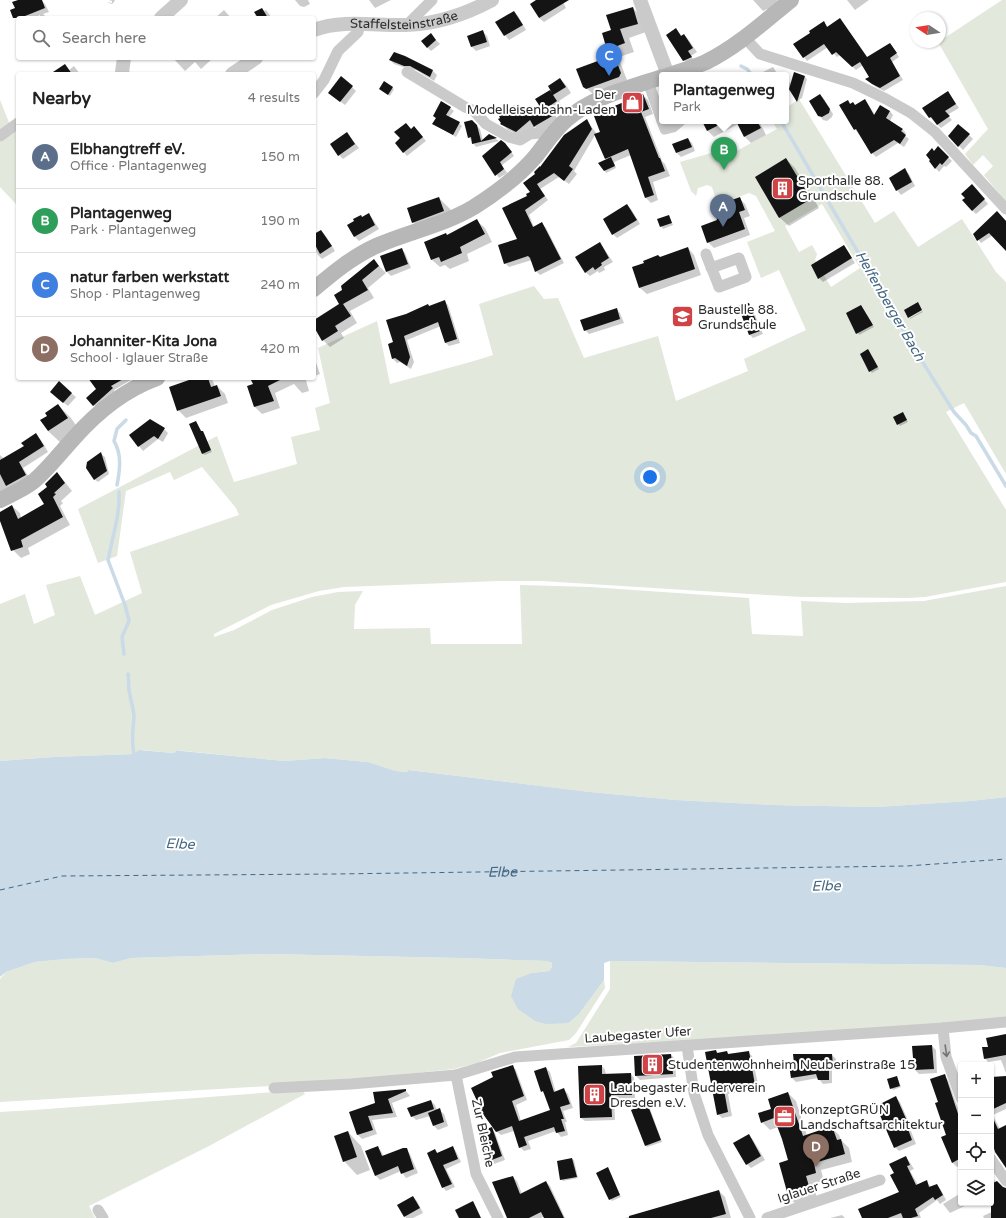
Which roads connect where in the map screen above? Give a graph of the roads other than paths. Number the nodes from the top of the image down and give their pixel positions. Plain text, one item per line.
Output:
1 (181, 0) edge
2 (432, 0) edge
3 (492, 0) edge
4 (791, 0) edge
5 (641, 1) edge
6 (163, 16) edge
7 (360, 24) junction
8 (407, 25) junction
9 (316, 29) edge
10 (745, 38) junction
11 (253, 60) edge
12 (235, 72) edge
13 (407, 72) dead end
14 (664, 72) edge
15 (676, 72) edge
16 (659, 78) edge
17 (316, 91) edge
18 (16, 124) edge
19 (663, 124) edge
20 (676, 124) edge
21 (0, 136) edge
22 (551, 136) junction
23 (1006, 209) edge
24 (706, 254) dead end
25 (712, 268) dead end
26 (316, 287) edge
27 (151, 380) edge
28 (0, 500) edge
29 (1006, 1022) edge
30 (943, 1028) junction
31 (687, 1046) junction
32 (456, 1074) junction
33 (274, 1088) dead end
34 (958, 1090) edge
35 (994, 1163) edge
36 (880, 1180) dead end
37 (1006, 1181) edge
38 (498, 1218) edge
39 (750, 1218) edge
40 (767, 1218) edge

1 - 6 street
2 - 8 street
3 - 8 street, Staffelsteinstraße
4 - 10 main road
5 - 14 street
7 - 8 street, Staffelsteinstraße
7 - 9 street, Staffelsteinstraße
7 - 17 street
10 - 15 main road
10 - 23 street
11 - 12 street
13 - 22 street
16 - 22 main road
18 - 21 street
19 - 20 street
22 - 26 main road
24 - 25 street
27 - 28 main road
29 - 30 street, Laubegaster Ufer
30 - 31 street, Laubegaster Ufer
30 -> 34 street
31 - 32 street, Laubegaster Ufer
31 - 39 street
32 - 33 street, Laubegaster Ufer
32 - 38 street, Zur Bleiche
35 - 37 street
36 - 40 street, Iglauer Straße

